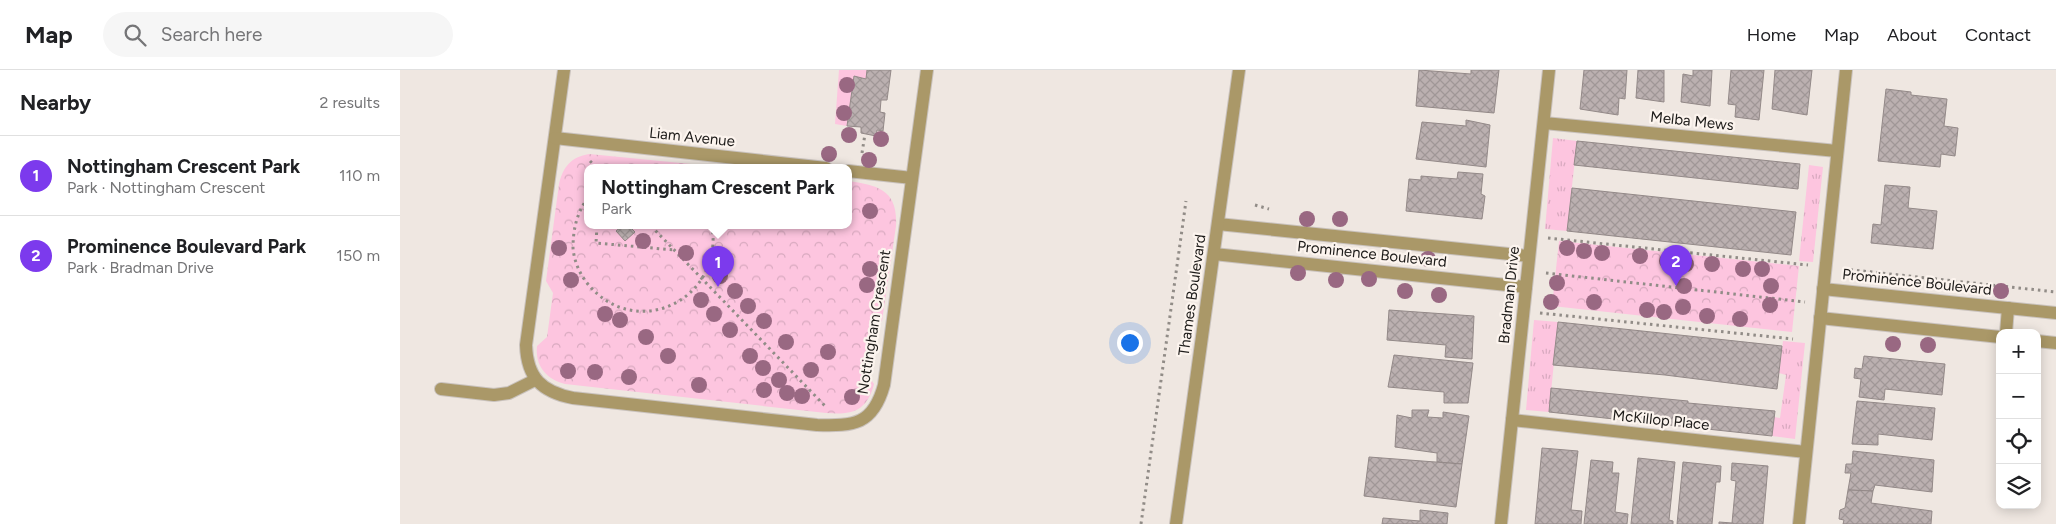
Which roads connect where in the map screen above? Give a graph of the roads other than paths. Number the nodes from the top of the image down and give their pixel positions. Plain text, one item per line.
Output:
1 (564, 70) edge
2 (927, 70) edge
3 (1239, 70) edge
4 (1549, 70) edge
5 (1846, 70) edge
6 (1544, 123) junction
7 (555, 138) junction
8 (1837, 151) junction
9 (790, 164) edge
10 (852, 171) edge
11 (912, 178) junction
12 (1218, 224) junction
13 (1214, 254) junction
14 (1529, 256) junction
15 (1526, 287) junction
16 (1823, 289) junction
17 (2008, 308) junction
18 (2056, 313) edge
19 (1820, 318) junction
20 (2006, 329) edge
21 (1996, 337) edge
22 (2041, 342) edge
23 (2056, 344) edge
24 (535, 380) junction
25 (441, 389) dead end
26 (1512, 420) junction
27 (1806, 452) junction
28 (1176, 524) edge
29 (1501, 524) edge
30 (1799, 524) edge

1 - 7 street
2 - 11 street, Nottingham Crescent
3 - 12 street, Thames Boulevard
4 - 6 street, Bradman Drive
5 - 8 street
6 - 8 street, Melba Mews
6 - 14 street, Bradman Drive
7 - 9 street, Liam Avenue
7 - 24 street
8 - 16 street
10 - 11 street
11 - 24 street, Nottingham Crescent
12 - 13 street, Thames Boulevard
12 - 14 street, Prominence Boulevard
13 - 15 street, Prominence Boulevard
13 - 28 street, Thames Boulevard
14 - 15 street, Bradman Drive
15 - 26 street, Bradman Drive
16 - 17 street, Prominence Boulevard
16 - 19 street
17 - 18 street, Prominence Boulevard
17 - 20 street, Prominence Boulevard
19 - 21 street
19 - 27 street
22 - 23 street
24 - 25 street
26 - 27 street, McKillop Place
26 - 29 street, Bradman Drive
27 - 30 street

